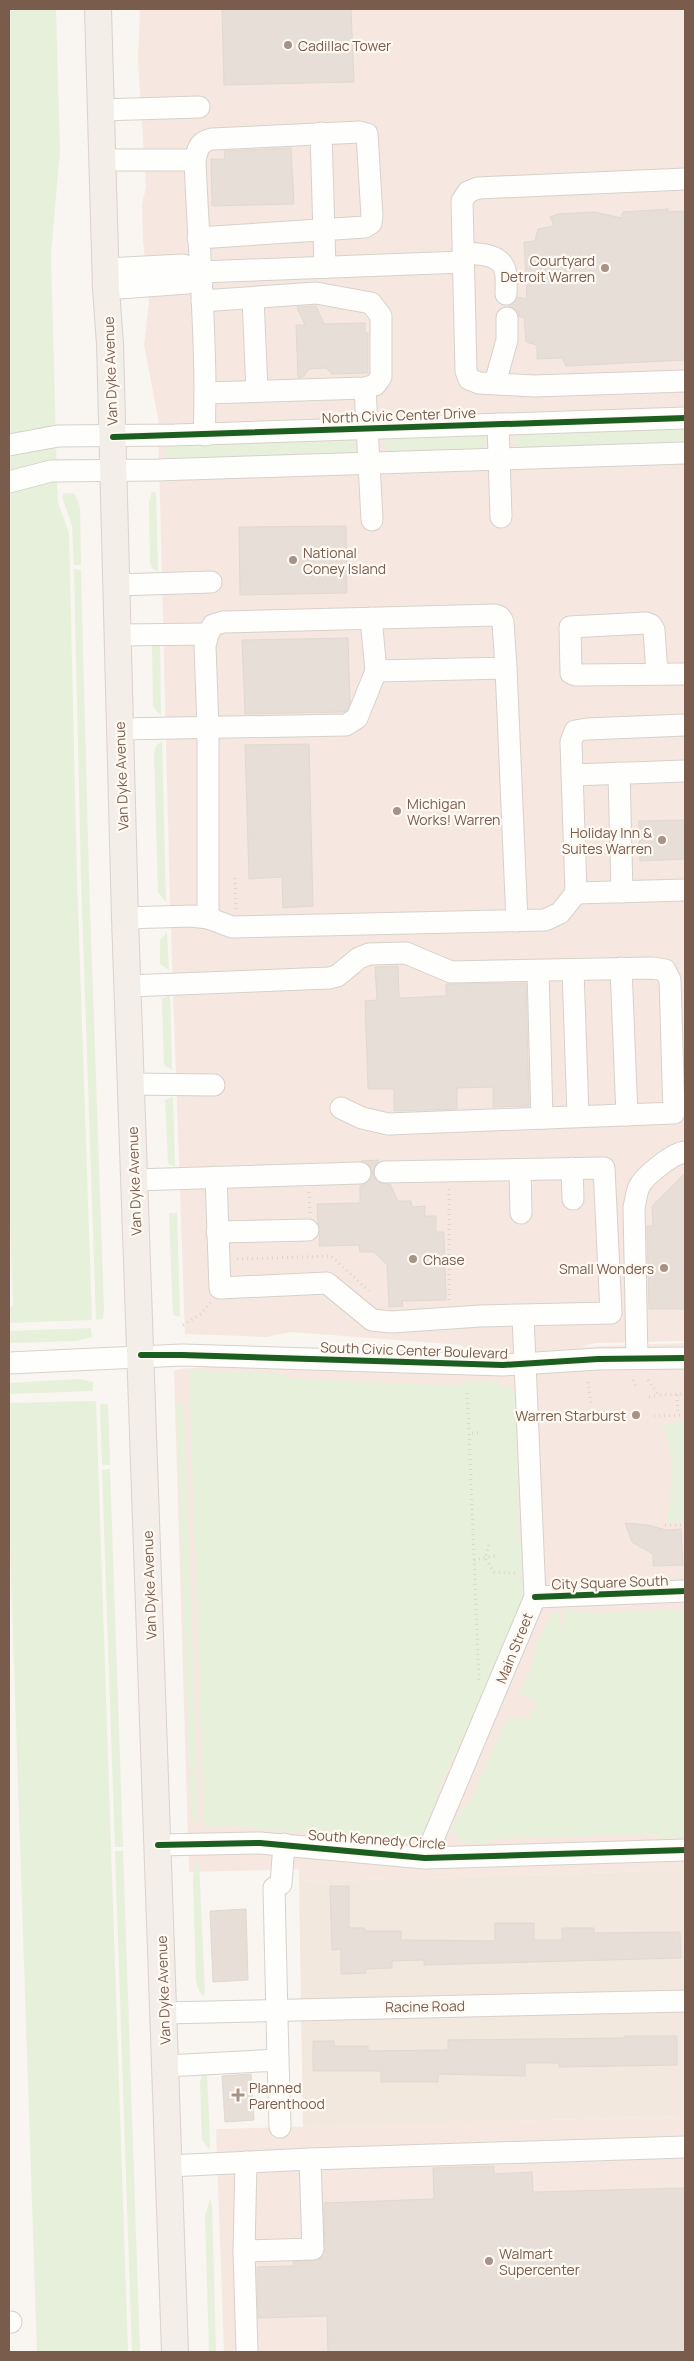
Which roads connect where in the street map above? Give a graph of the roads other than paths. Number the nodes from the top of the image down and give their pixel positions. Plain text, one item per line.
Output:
1 (98, 9) edge
2 (199, 107) dead end
3 (101, 110) junction
4 (320, 133) junction
5 (102, 160) junction
6 (195, 160) junction
7 (685, 179) edge
8 (324, 229) junction
9 (198, 238) junction
10 (464, 258) junction
11 (324, 267) junction
12 (200, 272) junction
13 (106, 279) junction
14 (506, 294) dead end
15 (253, 298) junction
16 (202, 301) junction
17 (507, 318) dead end
18 (685, 381) edge
19 (495, 383) junction
20 (364, 388) junction
21 (257, 391) junction
22 (205, 393) junction
23 (685, 418) edge
24 (498, 424) junction
25 (368, 429) junction
26 (205, 434) junction
27 (113, 437) junction
28 (9, 447) edge
29 (685, 453) edge
30 (499, 460) junction
31 (369, 463) junction
32 (114, 470) junction
33 (13, 480) edge
34 (501, 517) dead end
35 (372, 520) dead end
36 (211, 582) dead end
37 (117, 585) junction
38 (372, 618) junction
39 (118, 634) junction
40 (208, 634) junction
41 (506, 668) junction
42 (376, 671) junction
43 (657, 674) dead end
44 (685, 674) edge
45 (685, 725) edge
46 (208, 728) junction
47 (120, 729) junction
48 (685, 771) edge
49 (619, 773) junction
50 (572, 775) junction
51 (685, 890) edge
52 (622, 892) junction
53 (576, 893) junction
54 (125, 918) junction
55 (208, 918) junction
56 (517, 921) junction
57 (621, 968) junction
58 (573, 970) junction
59 (538, 971) junction
60 (128, 986) junction
61 (130, 1084) junction
62 (214, 1085) dead end
63 (341, 1108) dead end
64 (680, 1114) edge
65 (627, 1115) junction
66 (578, 1116) junction
67 (542, 1118) junction
68 (685, 1152) edge
69 (572, 1168) junction
70 (520, 1170) junction
71 (385, 1172) dead end
72 (360, 1173) dead end
73 (216, 1177) junction
74 (134, 1180) junction
75 (573, 1199) dead end
76 (521, 1213) dead end
77 (308, 1230) dead end
78 (217, 1232) junction
79 (523, 1316) junction
80 (141, 1355) junction
81 (637, 1358) junction
82 (685, 1358) edge
83 (9, 1363) edge
84 (526, 1364) junction
85 (685, 1591) edge
86 (535, 1598) junction
87 (284, 1844) junction
88 (158, 1845) junction
89 (685, 1850) edge
90 (425, 1858) junction
91 (685, 2001) edge
92 (277, 2009) junction
93 (164, 2013) junction
94 (278, 2060) junction
95 (166, 2066) junction
96 (280, 2127) dead end
97 (685, 2147) edge
98 (310, 2159) junction
99 (246, 2162) junction
100 (169, 2166) junction
101 (244, 2251) junction
102 (175, 2352) edge
103 (247, 2352) edge

1 - 3 main road, Van Dyke Avenue
2 - 3 street
3 - 5 main road, Van Dyke Avenue
4 - 6 street
4 - 8 street
4 - 8 street
5 - 6 street
5 - 13 main road, Van Dyke Avenue
6 - 9 street
7 - 10 street
8 - 9 street
8 - 11 street
9 - 12 street
10 - 11 street
10 - 14 street
10 - 19 street
11 - 12 street
12 - 13 street
12 - 16 street
13 - 27 main road, Van Dyke Avenue
15 - 16 street
15 - 20 street
15 - 21 street
16 - 22 street
17 - 19 street
18 - 19 street
20 - 21 street
20 - 25 street
21 - 22 street
22 - 26 street
23 - 24 street, North Civic Center Drive
24 - 25 street, North Civic Center Drive
24 - 30 street
25 - 26 street, North Civic Center Drive
25 - 31 street
26 - 27 street, North Civic Center Drive
27 - 28 street, North Civic Center Drive
27 - 32 main road, Van Dyke Avenue
28 - 33 street
29 - 30 street
30 - 31 street
30 - 34 street
31 - 32 street
31 - 35 street
32 - 33 street
32 - 37 main road, Van Dyke Avenue
36 - 37 street
37 - 39 main road, Van Dyke Avenue
38 - 40 street
38 - 41 street
38 - 42 street
39 - 40 street
39 - 47 main road, Van Dyke Avenue
40 - 46 street
41 - 42 street
41 - 56 street
42 - 46 street
43 - 44 street
45 - 50 street
46 - 47 street
46 - 55 street
47 - 54 main road, Van Dyke Avenue
48 - 49 street
49 - 50 street
49 - 52 street
50 - 53 street
51 - 52 street
52 - 53 street
53 - 56 street
54 - 55 street
54 - 60 main road, Van Dyke Avenue
55 - 56 street
57 - 58 street
57 - 64 street
57 - 65 street
58 - 59 street
58 - 66 street
59 - 60 street
59 - 67 street
60 - 61 main road, Van Dyke Avenue
61 - 62 street
61 - 74 main road, Van Dyke Avenue
63 - 67 street
64 - 65 street
65 - 66 street
66 - 67 street
68 - 81 street
69 - 70 street
69 - 75 street
69 - 79 street
70 - 71 street
70 - 76 street
72 - 73 street
73 - 74 street
73 - 78 street
74 - 80 main road, Van Dyke Avenue
77 - 78 street
78 - 79 street
79 - 84 street, Main Street
80 - 83 street, South Civic Center Boulevard
80 - 84 street, South Civic Center Boulevard
80 - 88 main road, Van Dyke Avenue
81 - 82 street, South Civic Center Boulevard
81 - 84 street, South Civic Center Boulevard
84 - 86 street, Main Street
85 - 86 street, City Square South
86 - 90 street, Main Street
87 - 88 street, South Kennedy Circle
87 - 90 street, South Kennedy Circle
87 - 92 street
88 - 93 main road, Van Dyke Avenue
89 - 90 street, South Kennedy Circle
91 - 92 street, Racine Road
92 - 93 street, Racine Road
92 - 94 street
93 - 95 main road, Van Dyke Avenue
94 - 95 street
94 - 96 street
95 - 100 main road, Van Dyke Avenue
97 - 98 street
98 - 99 street
98 - 101 street
99 - 100 street
99 - 101 street
100 - 102 main road, Van Dyke Avenue
101 - 103 street

